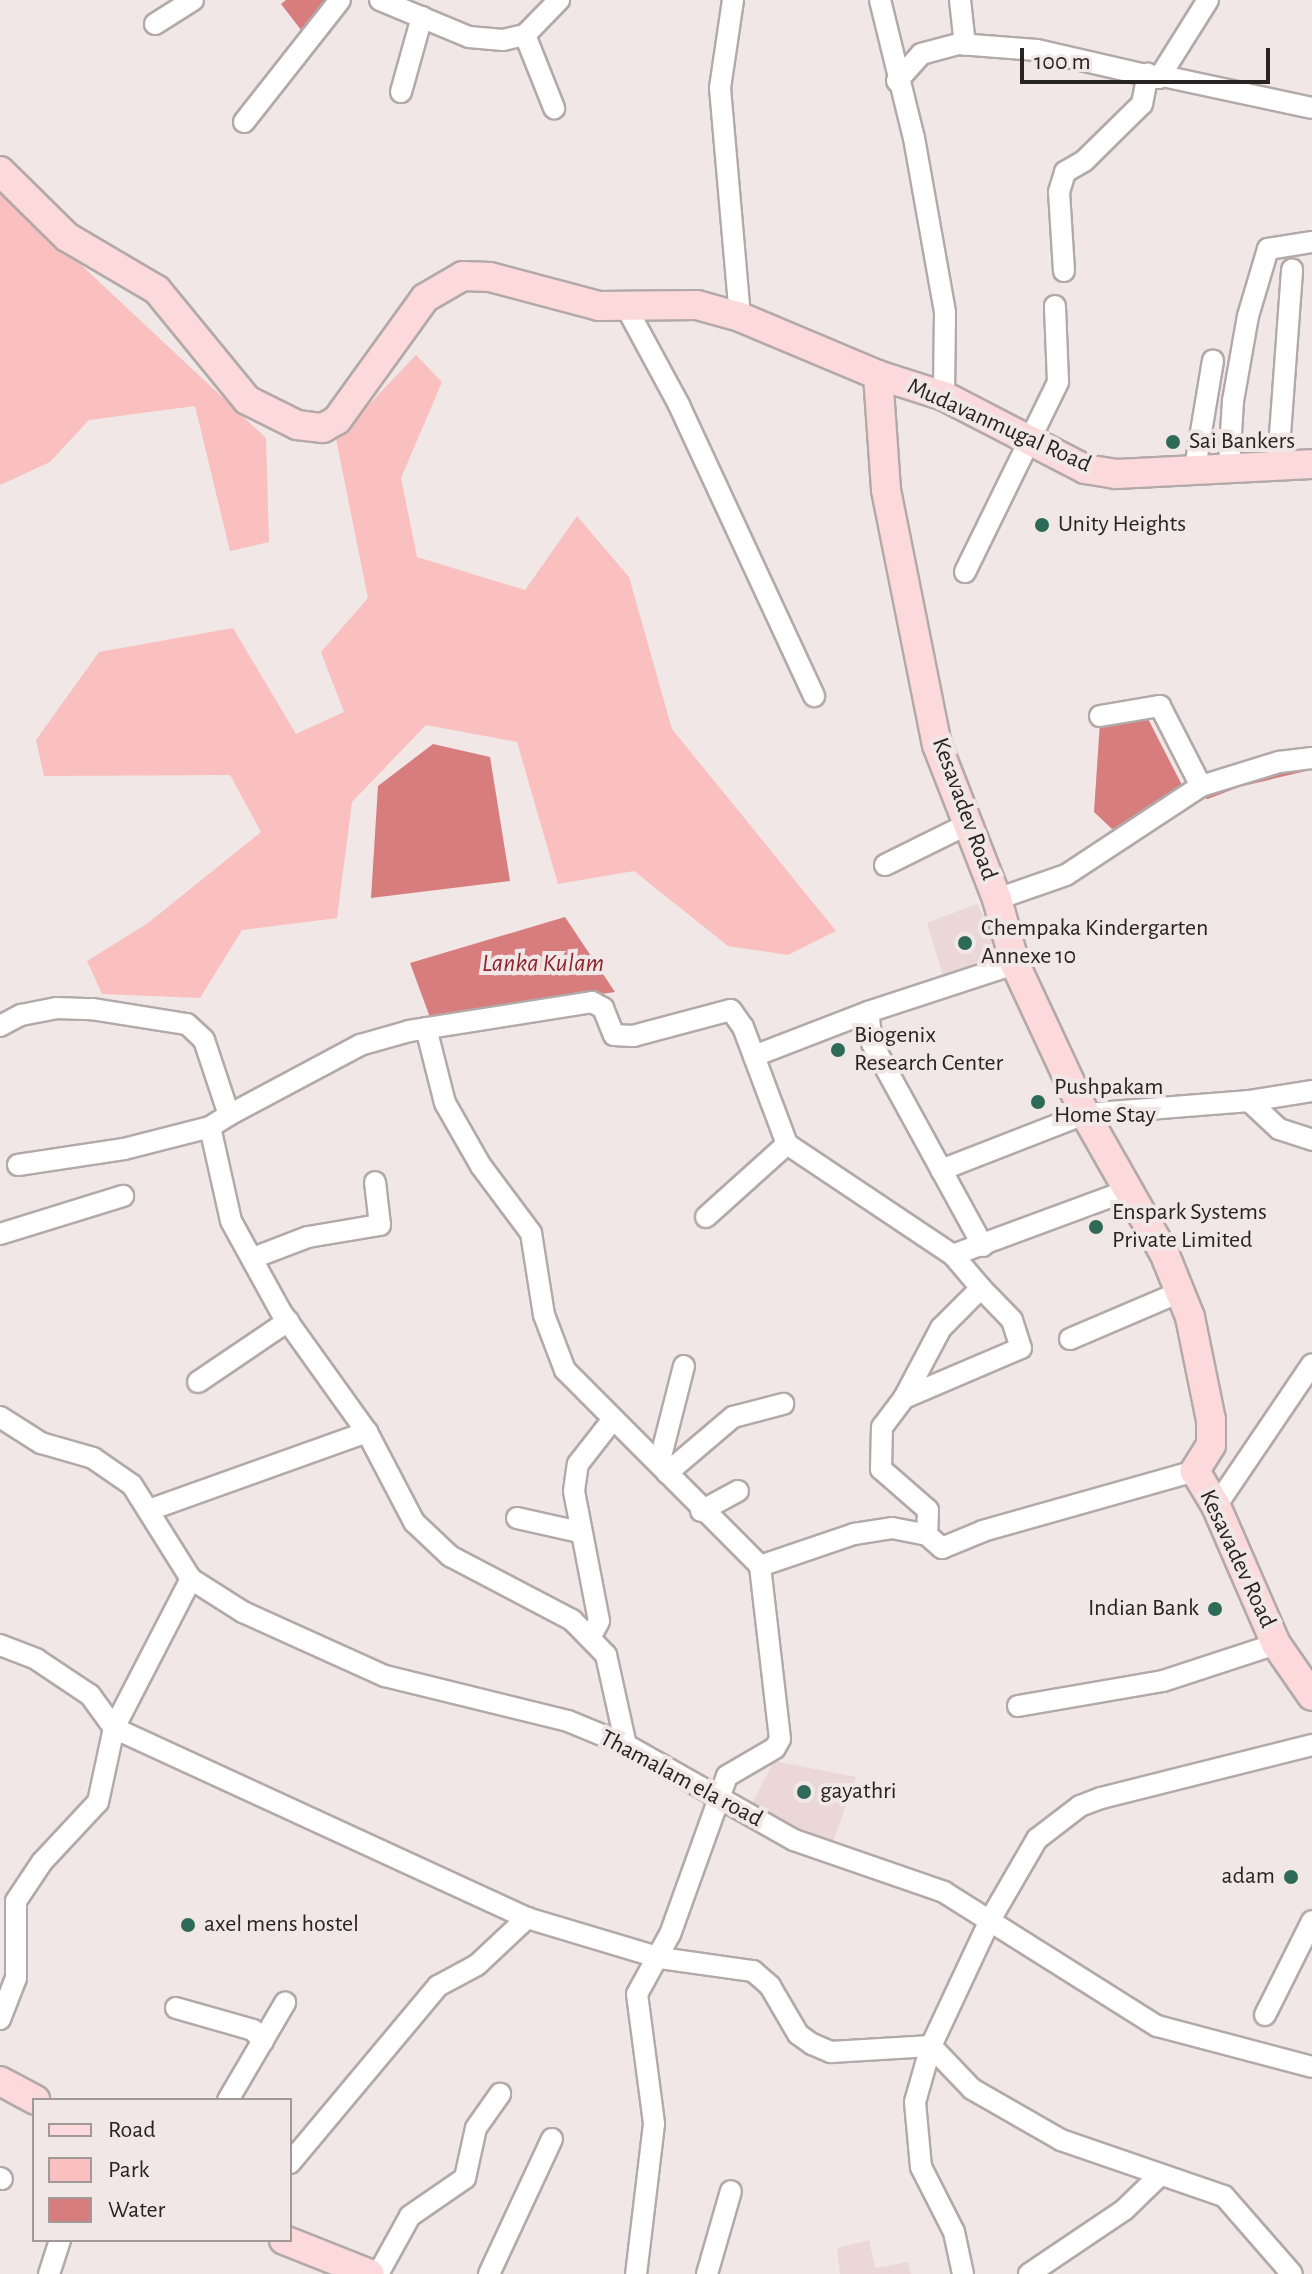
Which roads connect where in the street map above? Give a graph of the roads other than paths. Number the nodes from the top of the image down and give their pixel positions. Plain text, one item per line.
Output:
1 (193, 0) edge
2 (340, 0) edge
3 (380, 0) edge
4 (559, 0) edge
5 (733, 0) edge
6 (880, 0) edge
7 (960, 0) edge
8 (1208, 0) edge
9 (422, 17) junction
10 (155, 24) dead end
11 (525, 35) junction
12 (965, 45) junction
13 (1156, 75) junction
14 (897, 81) junction
15 (401, 92) dead end
16 (554, 108) dead end
17 (1312, 108) edge
18 (244, 122) dead end
19 (0, 171) edge
20 (1312, 242) edge
21 (1292, 270) dead end
22 (1064, 271) dead end
23 (625, 305) junction
24 (1055, 306) dead end
25 (740, 317) junction
26 (1213, 360) dead end
27 (878, 375) junction
28 (944, 396) junction
29 (1030, 441) junction
30 (1278, 462) junction
31 (1312, 464) edge
32 (1229, 466) junction
33 (1195, 468) junction
34 (965, 572) dead end
35 (814, 696) dead end
36 (1100, 716) dead end
37 (1312, 758) edge
38 (1201, 786) junction
39 (968, 824) junction
40 (885, 865) dead end
41 (997, 899) junction
42 (1015, 964) junction
43 (868, 1012) junction
44 (0, 1026) edge
45 (426, 1028) junction
46 (754, 1056) junction
47 (1312, 1091) edge
48 (1249, 1101) junction
49 (1085, 1114) junction
50 (229, 1115) junction
51 (210, 1127) junction
52 (1312, 1140) edge
53 (787, 1144) junction
54 (18, 1165) dead end
55 (941, 1170) junction
56 (375, 1182) dead end
57 (1129, 1190) junction
58 (123, 1196) dead end
59 (706, 1217) dead end
60 (0, 1234) edge
61 (983, 1246) junction
62 (953, 1255) junction
63 (253, 1258) junction
64 (981, 1288) junction
65 (1180, 1292) junction
66 (288, 1321) junction
67 (1070, 1339) dead end
68 (1312, 1364) edge
69 (684, 1366) dead end
70 (198, 1382) dead end
71 (904, 1398) junction
72 (783, 1404) dead end
73 (0, 1417) edge
74 (613, 1419) junction
75 (367, 1432) junction
76 (663, 1468) junction
77 (1195, 1471) junction
78 (738, 1491) dead end
79 (1216, 1506) junction
80 (149, 1510) junction
81 (701, 1511) junction
82 (517, 1518) dead end
83 (579, 1532) junction
84 (927, 1535) junction
85 (760, 1566) junction
86 (191, 1579) junction
87 (590, 1638) junction
88 (1276, 1644) junction
89 (0, 1645) edge
90 (1312, 1696) edge
91 (1018, 1706) dead end
92 (114, 1728) junction
93 (626, 1745) junction
94 (1312, 1745) edge
95 (720, 1800) junction
96 (527, 1918) junction
97 (990, 1920) junction
98 (1312, 1921) edge
99 (660, 1958) junction
100 (285, 2003) dead end
101 (176, 2008) dead end
102 (1265, 2015) dead end
103 (0, 2019) edge
104 (263, 2041) junction
105 (931, 2046) junction
106 (1312, 2067) edge
107 (0, 2081) edge
108 (500, 2094) dead end
109 (32, 2098) edge
110 (229, 2098) edge
111 (552, 2139) dead end
112 (292, 2161) edge
113 (1158, 2177) junction
114 (731, 2191) dead end
115 (59, 2242) edge
116 (287, 2242) edge
117 (318, 2265) edge
118 (49, 2274) edge
119 (370, 2274) edge
120 (378, 2274) edge
121 (489, 2274) edge
122 (636, 2274) edge
123 (707, 2274) edge
124 (963, 2274) edge
125 (1029, 2274) edge
126 (1292, 2274) edge

1 - 10 street
2 - 18 street
3 - 9 street
4 - 11 street
5 - 25 street
6 - 14 street
7 - 12 street
8 - 13 street
9 - 11 street
9 - 15 street
11 - 16 street
12 - 13 street
12 - 14 street
13 - 17 street
13 - 22 street
14 - 28 street
19 - 23 street, Mudavanmugal Road
20 - 32 street
21 - 30 street
23 - 25 street, Mudavanmugal Road
23 - 35 street
24 - 29 street
25 - 27 street, Mudavanmugal Road
26 - 33 street
27 - 28 street, Mudavanmugal Road
27 - 39 street, Kesavadev Road
28 - 29 street, Mudavanmugal Road
29 - 33 street, Mudavanmugal Road
29 - 34 street
30 - 31 street, Mudavanmugal Road
30 - 32 street, Mudavanmugal Road
32 - 33 street, Mudavanmugal Road
36 - 38 street
37 - 38 street
38 - 41 street
39 - 40 street
39 - 41 street, Kesavadev Road
41 - 42 street, Kesavadev Road
42 - 43 street
42 - 49 street, Kesavadev Road
43 - 46 street
43 - 55 street
44 - 50 street
45 - 46 street
45 - 50 street
45 - 74 street
46 - 53 street
47 - 48 street
48 - 49 street
48 - 52 street
49 - 55 street
49 - 57 street, Kesavadev Road
50 - 51 street
51 - 54 street
51 - 63 street
53 - 59 street
53 - 62 street
55 - 61 street
56 - 63 street
57 - 61 street
57 - 65 street, Kesavadev Road
58 - 60 street
61 - 62 street
62 - 64 street
63 - 66 street
64 - 71 street
64 - 71 street
65 - 67 street
65 - 77 street, Kesavadev Road
66 - 70 street
66 - 75 street
68 - 79 street
69 - 76 street
71 - 84 street
72 - 76 street
73 - 80 street, Thamalam ela road
74 - 76 street
74 - 83 street
75 - 80 street
75 - 87 street
76 - 81 street
77 - 79 street, Kesavadev Road
77 - 84 street
78 - 81 street
79 - 88 street, Kesavadev Road
80 - 86 street, Thamalam ela road
81 - 85 street
82 - 83 street
83 - 87 street
84 - 85 street
85 - 95 street
86 - 92 street
86 - 93 street, Thamalam ela road
87 - 93 street
88 - 90 street, Kesavadev Road
88 - 91 street
89 - 92 street
92 - 96 street
92 - 103 street
93 - 95 street, Thamalam ela road
94 - 97 street
95 - 97 street, Thamalam ela road
95 - 99 street
96 - 99 street
96 - 112 street
97 - 105 street
97 - 106 street, Thamalam ela road
98 - 102 street
99 - 105 street
99 - 122 street
100 - 104 street
101 - 104 street
104 - 110 street
105 - 113 street
105 - 124 street
107 - 109 street
108 - 120 street
111 - 121 street
113 - 125 street
113 - 126 street
114 - 123 street
115 - 118 street
116 - 117 street
117 - 119 street

